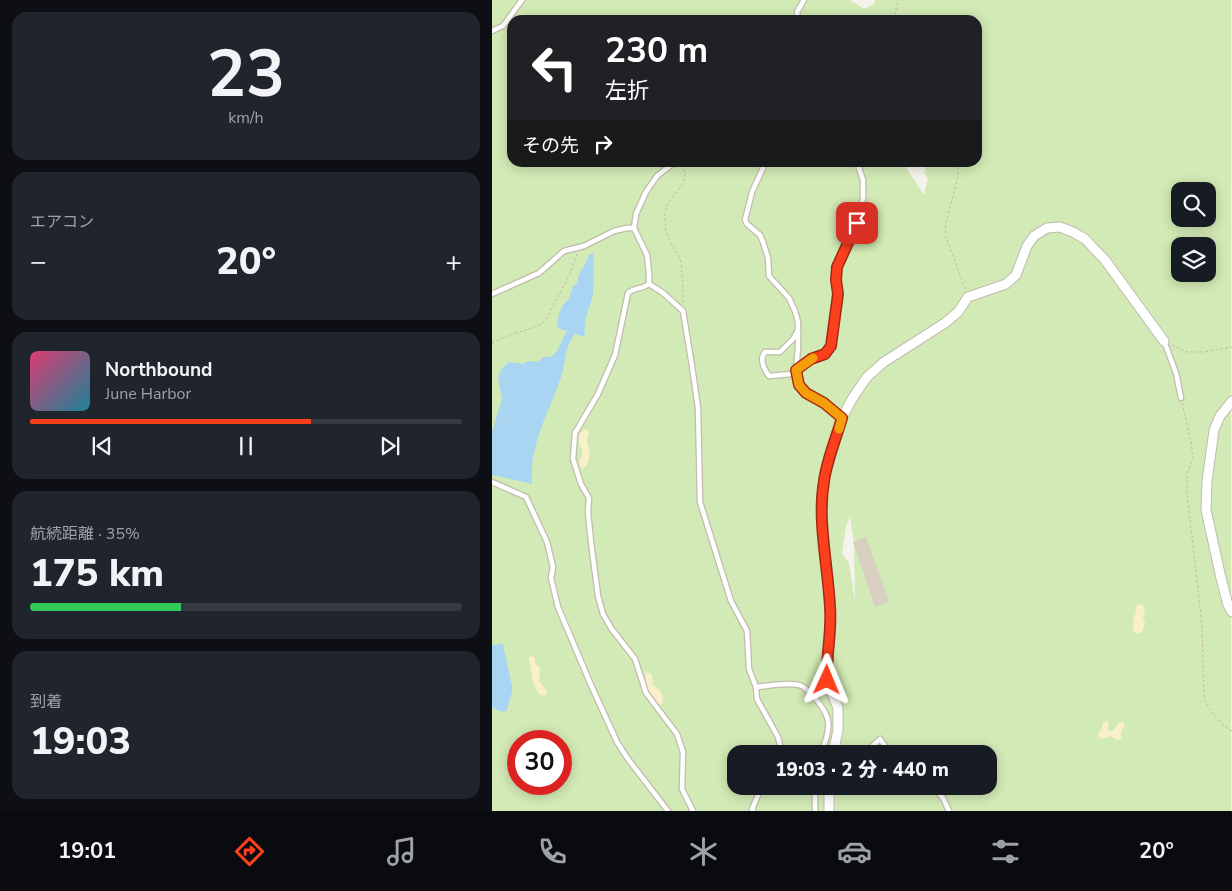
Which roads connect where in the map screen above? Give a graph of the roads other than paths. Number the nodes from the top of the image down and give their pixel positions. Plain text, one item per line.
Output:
1 (522, 0) edge
2 (804, 0) edge
3 (511, 15) edge
4 (797, 15) edge
5 (507, 21) edge
6 (492, 31) edge
7 (669, 167) edge
8 (763, 167) edge
9 (858, 167) edge
10 (634, 228) junction
11 (649, 284) junction
12 (492, 294) edge
13 (798, 330) junction
14 (1164, 341) joint
15 (796, 370) junction
16 (1181, 398) road end
17 (1232, 401) edge
18 (842, 418) junction
19 (492, 482) edge
20 (1232, 612) edge
21 (756, 687) junction
22 (834, 725) junction
23 (780, 745) edge
24 (825, 745) edge
25 (833, 745) edge
26 (874, 745) edge
27 (884, 745) edge
28 (758, 795) edge
29 (815, 795) edge
30 (830, 795) edge
31 (940, 795) edge
32 (668, 811) edge
33 (693, 811) edge
34 (753, 811) edge
35 (815, 811) edge
36 (829, 811) edge
37 (949, 811) edge

1 - 3 lane
2 - 4 lane
5 - 6 lane
7 - 10 lane
8 - 13 lane
9 - 15 lane
10 - 11 lane
10 - 12 lane
11 - 21 lane
11 - 33 lane
13 - 15 lane
13 - 15 lane
14 - 16 lane
14 - 18 street
15 - 18 lane
17 - 20 street
18 - 22 street
19 - 32 lane
21 - 22 lane
21 - 23 lane
22 - 24 lane
22 - 25 street
26 - 27 lane
28 - 34 lane
29 - 35 lane
30 - 36 street
31 - 37 lane

